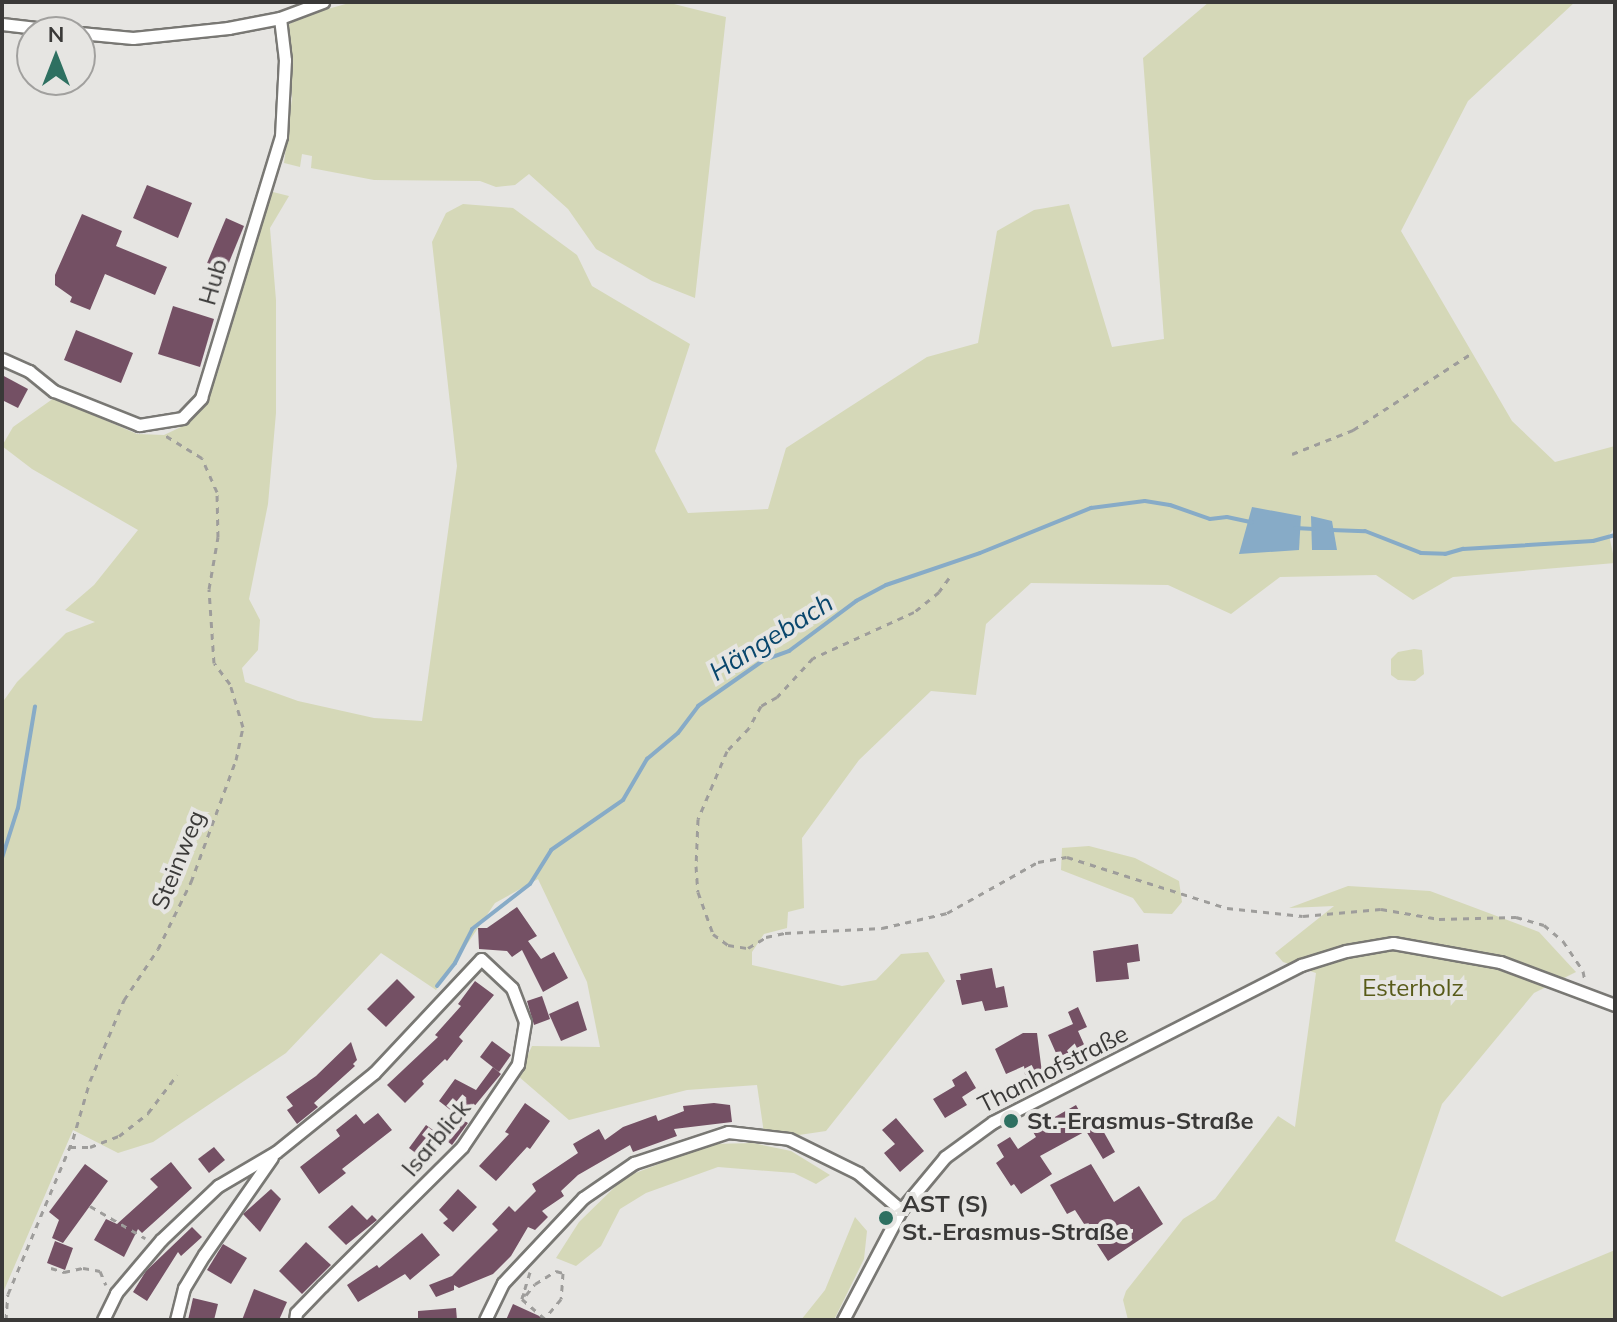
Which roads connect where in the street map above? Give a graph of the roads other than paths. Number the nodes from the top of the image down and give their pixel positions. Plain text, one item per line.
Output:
1 (323, 2) edge
2 (280, 18) junction
3 (96, 35) edge
4 (2, 359) edge
5 (1615, 1005) edge
6 (276, 1152) junction
7 (901, 1210) junction
8 (103, 1320) edge
9 (176, 1320) edge
10 (295, 1320) edge
11 (485, 1320) edge
12 (843, 1320) edge

1 - 2 street
2 - 3 street
2 - 4 street, Hub
5 - 7 street, Thanhofstraße
6 - 8 street
6 - 9 street
6 - 10 street, Isarblick
7 - 11 street
7 - 12 street, Thanhofstraße

